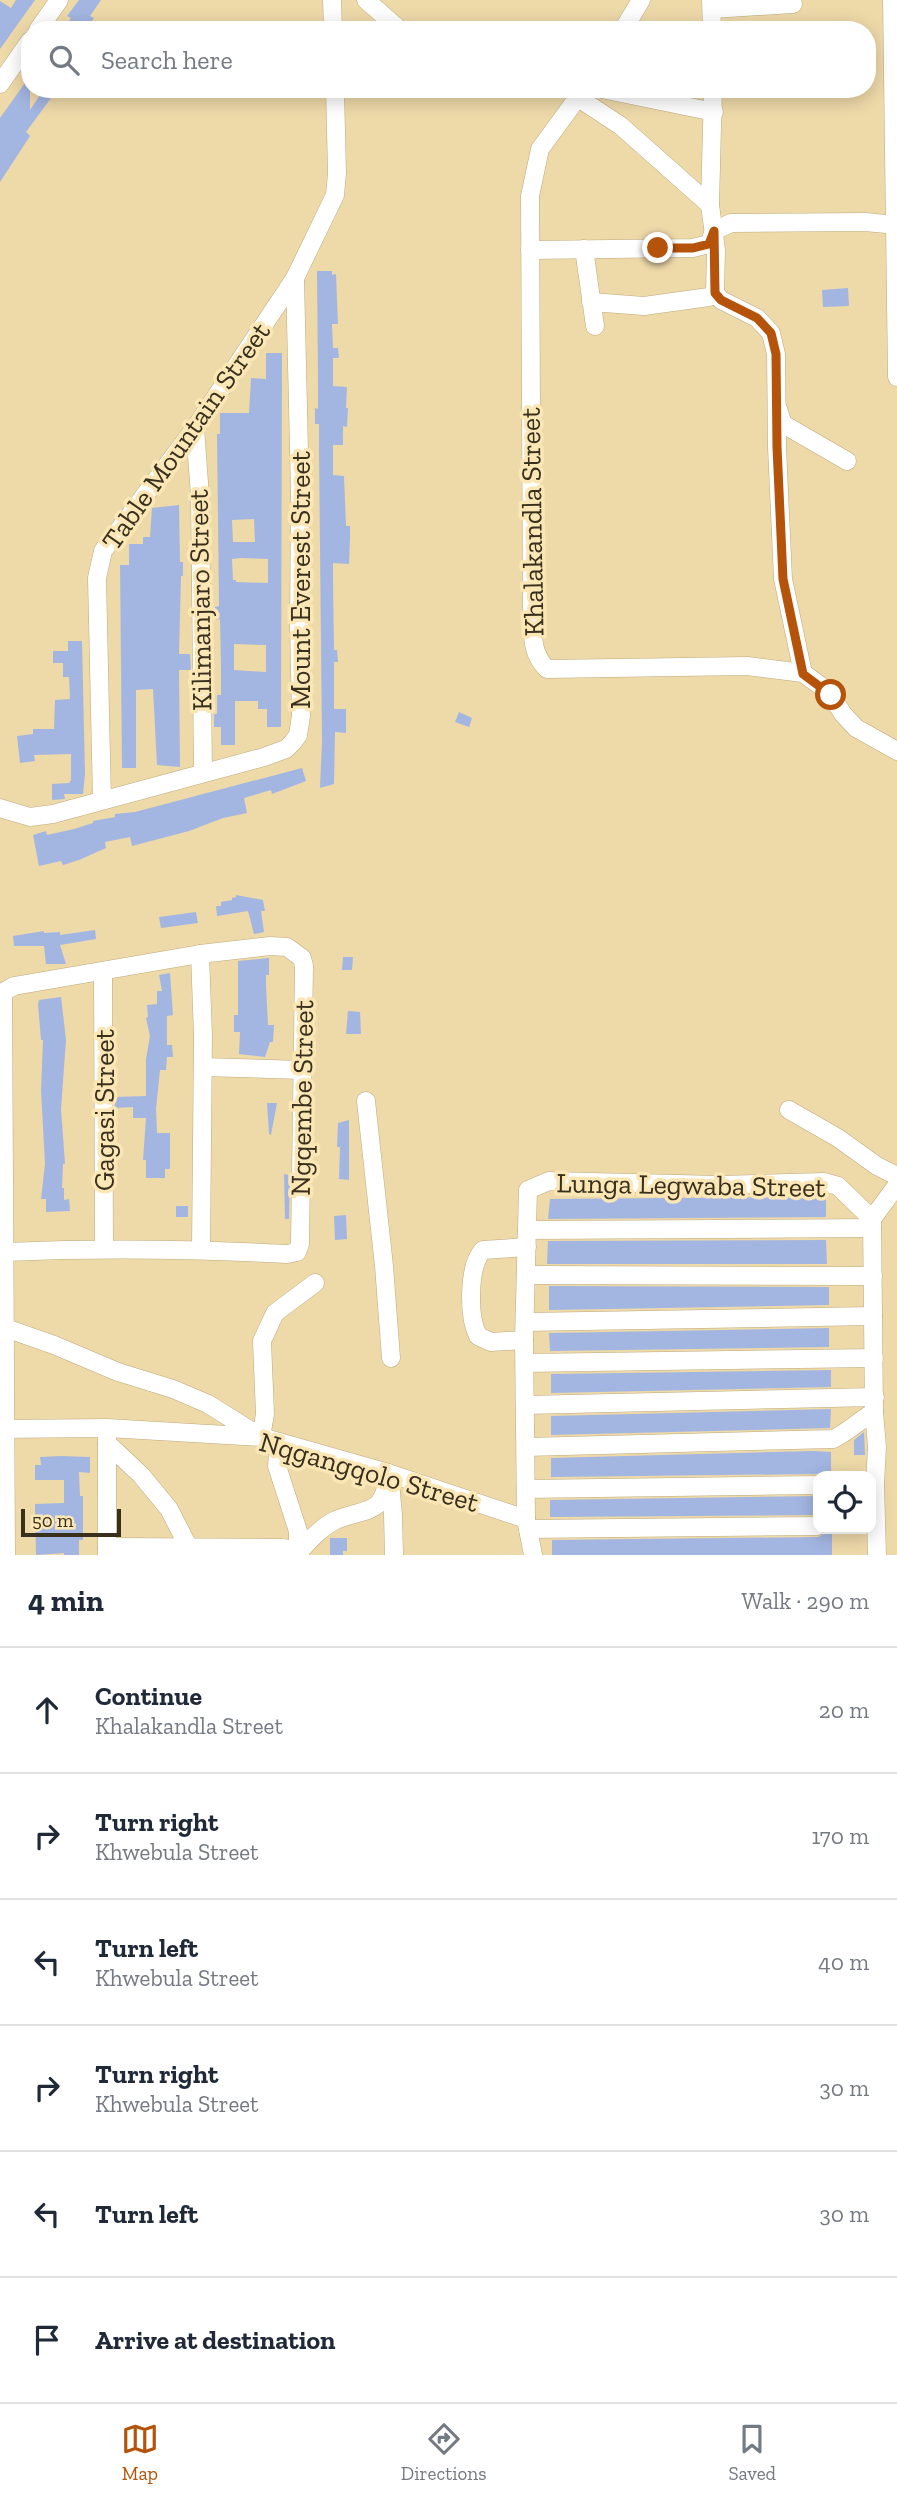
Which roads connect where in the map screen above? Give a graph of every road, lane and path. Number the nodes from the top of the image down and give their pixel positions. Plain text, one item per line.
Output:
1 (59, 0) edge
2 (332, 0) edge
3 (366, 0) edge
4 (642, 0) edge
5 (892, 0) edge
6 (793, 4) dead end
7 (712, 5) edge
8 (44, 21) edge
9 (333, 21) edge
10 (390, 21) edge
11 (629, 21) edge
12 (21, 54) edge
13 (0, 84) edge
14 (335, 98) edge
15 (576, 98) edge
16 (586, 98) edge
17 (646, 98) edge
18 (713, 98) edge
19 (714, 112) junction
20 (710, 205) junction
21 (896, 225) edge
22 (714, 231) junction
23 (584, 249) junction
24 (530, 250) junction
25 (295, 278) junction
26 (715, 293) junction
27 (591, 302) junction
28 (595, 326) dead end
29 (897, 377) edge
30 (778, 409) junction
31 (195, 428) junction
32 (847, 461) dead end
33 (803, 674) junction
34 (897, 751) edge
35 (203, 772) junction
36 (102, 800) junction
37 (0, 808) edge
38 (201, 954) junction
39 (103, 971) junction
40 (203, 1067) junction
41 (303, 1070) junction
42 (366, 1101) dead end
43 (789, 1110) dead end
44 (897, 1176) edge
45 (897, 1185) edge
46 (872, 1223) junction
47 (527, 1238) junction
48 (104, 1248) junction
49 (201, 1249) junction
50 (5, 1252) junction
51 (526, 1275) junction
52 (873, 1276) junction
53 (316, 1283) dead end
54 (873, 1316) junction
55 (525, 1322) junction
56 (3, 1328) edge
57 (524, 1340) junction
58 (874, 1357) junction
59 (391, 1358) dead end
60 (525, 1363) junction
61 (875, 1404) junction
62 (525, 1405) junction
63 (3, 1429) edge
64 (107, 1436) junction
65 (261, 1437) junction
66 (279, 1442) junction
67 (526, 1447) junction
68 (874, 1471) edge
69 (388, 1473) junction
70 (813, 1485) edge
71 (526, 1489) junction
72 (527, 1524) junction
73 (813, 1526) edge
74 (875, 1534) edge
75 (4, 1546) edge
76 (107, 1551) edge
77 (200, 1551) edge
78 (299, 1554) edge
79 (394, 1555) edge
80 (533, 1555) edge
81 (877, 1555) edge

1 - 8 street
2 - 9 street
3 - 10 street
4 - 11 street
5 - 21 street
6 - 7 street
12 - 13 street
14 - 25 street, Table Mountain Street
15 - 24 street, Khalakandla Street
16 - 20 street
17 - 19 street
18 - 19 street
19 - 20 street
20 - 22 street
21 - 22 street
21 - 29 street
22 - 23 street
22 - 26 street
23 - 24 street
23 - 27 street
24 - 33 street, Khalakandla Street
25 - 31 street, Table Mountain Street
25 - 35 street, Mount Everest Street
26 - 27 street
26 - 30 street
27 - 28 street
30 - 32 street
30 - 33 street
31 - 35 street, Kilimanjaro Street
31 - 36 street, Table Mountain Street
33 - 34 street, Khalakandla Street
35 - 36 street, Mount Everest Street
36 - 37 street, Mount Everest Street
38 - 39 street, Ngqembe Street
38 - 40 street
38 - 41 street, Ngqembe Street
39 - 48 street, Gagasi Street
39 - 50 street, Ngqembe Street
40 - 41 street
40 - 49 street
41 - 49 street, Ngqembe Street
42 - 59 street
43 - 44 street
45 - 46 street
46 - 47 street
46 - 47 street, Lunga Legwaba Street
46 - 52 street
47 - 51 street, Lunga Legwaba Street
47 - 57 street
48 - 49 street, Ngqembe Street
48 - 50 street, Ngqembe Street
50 - 56 street
51 - 52 street
51 - 55 street, Lunga Legwaba Street
52 - 54 street
53 - 65 street
54 - 55 street
54 - 58 street
55 - 57 street, Lunga Legwaba Street
56 - 63 street
56 - 65 street
57 - 60 street, Lunga Legwaba Street
58 - 60 street
58 - 61 street
60 - 62 street, Lunga Legwaba Street
61 - 62 street
61 - 67 street
61 - 68 street
62 - 67 street, Lunga Legwaba Street
63 - 64 street, Nqgangqolo Street
63 - 75 street
64 - 65 street, Nqgangqolo Street
64 - 76 street
64 - 77 street
65 - 66 street, Nqgangqolo Street
66 - 69 street, Nqgangqolo Street
66 - 78 street
67 - 71 street, Lunga Legwaba Street
69 - 72 street, Nqgangqolo Street
69 - 78 street
69 - 79 street
70 - 71 street
71 - 72 street, Lunga Legwaba Street
72 - 73 street, Nqgangqolo Street
72 - 80 street, Lunga Legwaba Street
74 - 81 street
76 - 77 street
77 - 78 street

